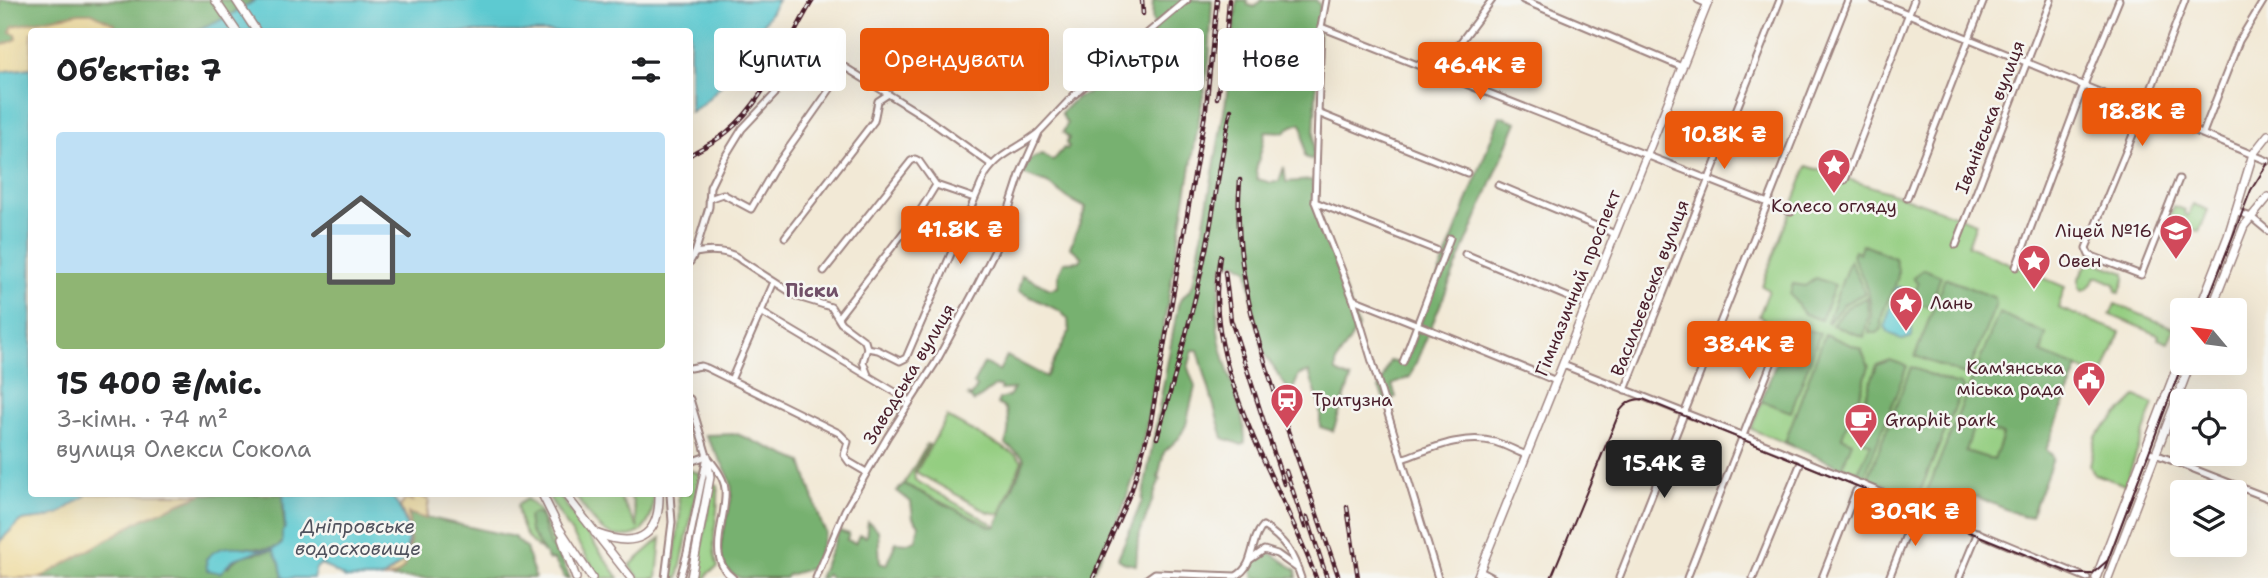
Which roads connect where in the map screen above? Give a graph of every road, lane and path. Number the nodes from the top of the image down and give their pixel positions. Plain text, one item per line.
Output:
1 (215, 0) edge
2 (236, 0) edge
3 (1187, 0) edge
4 (1326, 0) edge
5 (1492, 0) edge
6 (1523, 0) edge
7 (1698, 0) edge
8 (1780, 0) edge
9 (1848, 0) edge
10 (1874, 0) edge
11 (1914, 0) edge
12 (1984, 0) edge
13 (2051, 0) edge
14 (2119, 0) edge
15 (2185, 0) edge
16 (2264, 0) edge
17 (1708, 2) edge
18 (1909, 14) junction
19 (1321, 27) junction
20 (234, 28) edge
21 (254, 28) edge
22 (1969, 38) junction
23 (2026, 62) junction
24 (1682, 67) junction
25 (846, 69) edge
26 (1443, 74) junction
27 (2084, 85) junction
28 (776, 91) edge
29 (829, 91) edge
30 (887, 95) junction
31 (2144, 108) junction
32 (1318, 113) junction
33 (1039, 132) junction
34 (2203, 133) junction
35 (2268, 135) edge
36 (2253, 153) junction
37 (1647, 155) junction
38 (2268, 160) edge
39 (992, 165) junction
40 (1467, 173) dead end
41 (1708, 179) junction
42 (2179, 179) dead end
43 (1845, 180) dead end
44 (936, 185) junction
45 (1498, 186) dead end
46 (2268, 197) edge
47 (974, 198) junction
48 (1907, 198) dead end
49 (709, 199) junction
50 (1315, 202) junction
51 (1767, 202) junction
52 (2235, 211) junction
53 (1791, 212) dead end
54 (2251, 217) junction
55 (2268, 232) edge
56 (1615, 233) junction
57 (785, 237) dead end
58 (1450, 239) dead end
59 (1956, 245) dead end
60 (1436, 250) dead end
61 (695, 253) junction
62 (1465, 254) dead end
63 (693, 257) edge
64 (2016, 267) dead end
65 (824, 271) dead end
66 (774, 282) junction
67 (2203, 298) edge
68 (2216, 298) edge
69 (1353, 299) junction
70 (1587, 305) junction
71 (761, 312) junction
72 (838, 316) junction
73 (1418, 324) junction
74 (1784, 331) dead end
75 (867, 348) junction
76 (1403, 362) dead end
77 (1563, 365) junction
78 (693, 367) edge
79 (868, 374) junction
80 (2174, 375) edge
81 (2186, 375) edge
82 (731, 380) junction
83 (1556, 381) junction
84 (1625, 390) junction
85 (910, 401) junction
86 (693, 409) edge
87 (1684, 412) junction
88 (1743, 437) junction
89 (2145, 450) junction
90 (2155, 454) junction
91 (1526, 455) junction
92 (706, 456) junction
93 (1402, 459) junction
94 (1802, 460) junction
95 (693, 461) edge
96 (866, 472) junction
97 (1863, 485) junction
98 (544, 497) edge
99 (567, 497) edge
100 (659, 497) edge
101 (670, 497) edge
102 (2268, 498) edge
103 (1917, 507) junction
104 (559, 528) junction
105 (1978, 532) junction
106 (595, 533) junction
107 (1251, 559) junction
108 (1298, 569) junction
109 (1242, 575) edge
110 (1478, 575) edge
111 (576, 578) edge
112 (592, 578) edge
113 (631, 578) edge
114 (664, 578) edge
115 (680, 578) edge
116 (691, 578) edge
117 (733, 578) edge
118 (816, 578) edge
119 (1148, 578) edge
120 (1301, 578) edge
121 (1438, 578) edge
122 (1493, 578) edge
123 (1619, 578) edge
124 (1687, 578) edge
125 (1753, 578) edge
126 (1822, 578) edge
127 (1889, 578) edge
128 (1959, 578) edge
129 (2087, 578) edge
130 (2096, 578) edge
131 (2108, 578) edge

1 - 20 main road
2 - 21 main road
3 - 33 street, Заводська вулиця
4 - 19 street
5 - 26 street
6 - 24 street
7 - 17 street
8 - 41 street, Васильєвська вулиця
9 - 51 street
10 - 18 street
11 - 18 street
12 - 22 street
13 - 23 street, Іванівська вулиця
14 - 27 street
15 - 31 street
16 - 34 street
17 - 24 main road, Гімназичний проспект
18 - 22 street
18 - 43 street
19 - 26 street
19 - 32 street
22 - 23 street
22 - 48 street
23 - 27 street
23 - 59 street, Іванівська вулиця
24 - 37 main road, Гімназичний проспект
25 - 30 street
26 - 37 street
27 - 31 street
27 - 64 street
28 - 49 street
29 - 49 street
30 - 39 street
30 - 57 street
31 - 34 street
31 - 42 street
32 - 40 street
32 - 50 street
33 - 39 street
33 - 85 street, Заводська вулиця
34 - 36 street
35 - 36 main road
36 - 38 street
36 - 52 main road
37 - 41 street
37 - 56 main road, Гімназичний проспект
39 - 47 street
41 - 51 street
41 - 84 street, Васильєвська вулиця
44 - 47 street
44 - 65 street
44 - 72 street
45 - 56 street
46 - 54 main road
47 - 75 street
49 - 61 street
50 - 60 street
50 - 69 street
51 - 53 street
51 - 87 street
52 - 54 street
52 - 67 main road
54 - 55 street
54 - 68 main road
56 - 70 main road, Гімназичний проспект
58 - 73 street
61 - 63 street
61 - 66 street
62 - 70 street
66 - 71 street
66 - 72 street
69 - 73 street
69 - 93 street
70 - 77 main road, Гімназичний проспект
71 - 79 street
71 - 82 street
72 - 75 street
73 - 76 street
73 - 83 street
74 - 88 street
75 - 79 street
77 - 83 main road, Гімназичний проспект
77 - 84 street
78 - 82 street
79 - 85 street
80 - 89 main road
81 - 90 main road
82 - 96 street
83 - 91 main road, Гімназичний проспект
84 - 87 street
85 - 96 street, Заводська вулиця
86 - 92 street
87 - 88 street
87 - 123 street
88 - 94 street
88 - 124 street
89 - 90 street
89 - 130 main road
90 - 102 street
90 - 131 main road
91 - 93 street
91 - 110 main road, Гімназичний проспект
92 - 95 street
92 - 115 street
92 - 116 main road
92 - 117 street
93 - 121 street
94 - 97 street
94 - 125 street
96 - 118 street, Заводська вулиця
97 - 103 street
97 - 126 street
98 - 104 main road
99 - 106 main road
100 - 106 main road
101 - 114 street
103 - 105 street
103 - 127 street
104 - 111 main road
104 - 112 main road
105 - 128 street
105 - 129 street
106 - 113 main road
107 - 108 street
107 - 108 street
107 - 109 street
108 - 120 street
109 - 119 street
110 - 122 street

